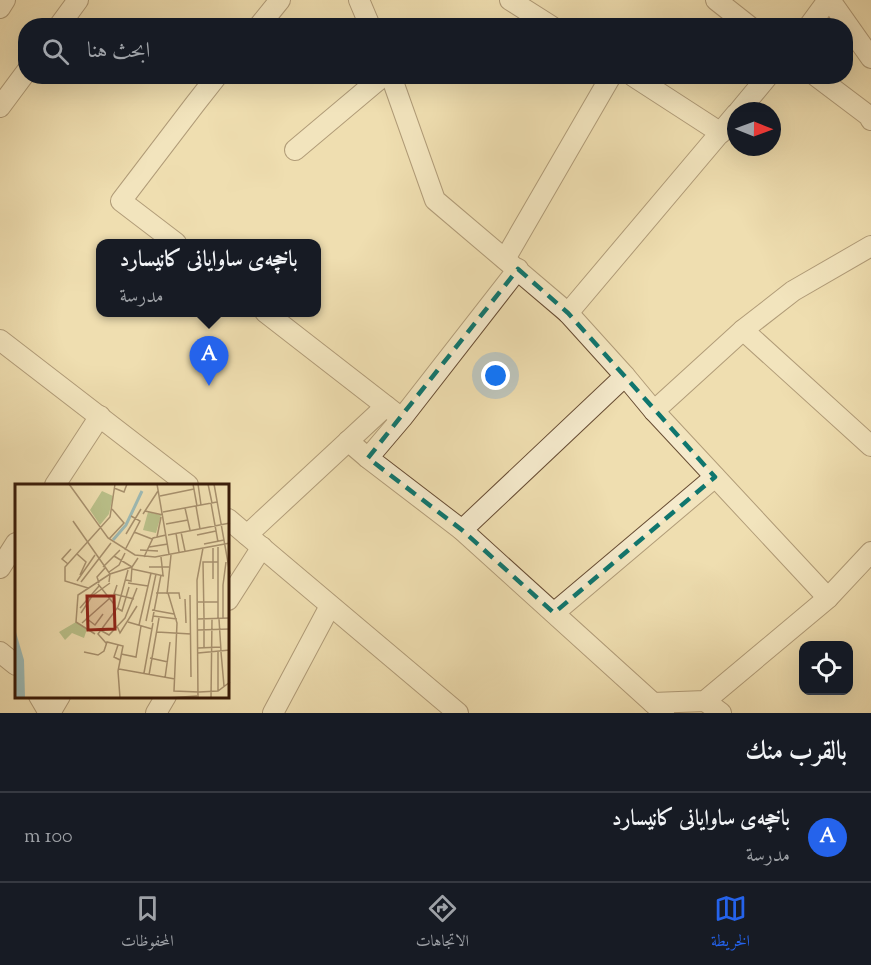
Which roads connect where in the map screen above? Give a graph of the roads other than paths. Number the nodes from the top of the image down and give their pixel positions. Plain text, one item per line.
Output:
1 (5, 0) edge
2 (78, 0) edge
3 (280, 0) edge
4 (359, 0) edge
5 (510, 0) edge
6 (716, 0) edge
7 (829, 0) edge
8 (0, 8) edge
9 (65, 18) edge
10 (266, 18) edge
11 (367, 18) edge
12 (538, 18) edge
13 (739, 18) edge
14 (815, 18) edge
15 (842, 18) edge
16 (853, 33) edge
17 (871, 58) edge
18 (18, 83) edge
19 (211, 84) edge
20 (373, 84) edge
21 (394, 84) edge
22 (607, 84) edge
23 (645, 84) edge
24 (761, 84) edge
25 (827, 84) edge
26 (746, 102) edge
27 (0, 107) edge
28 (870, 117) edge
29 (727, 126) edge
30 (721, 133) junction
31 (295, 150) dead end
32 (171, 239) edge
33 (871, 246) edge
34 (511, 264) junction
35 (568, 313) junction
36 (272, 317) edge
37 (743, 330) junction
38 (0, 340) edge
39 (625, 376) junction
40 (386, 405) junction
41 (654, 411) junction
42 (100, 416) junction
43 (402, 418) junction
44 (348, 441) junction
45 (871, 446) edge
46 (368, 458) junction
47 (715, 477) junction
48 (56, 484) edge
49 (187, 484) edge
50 (230, 521) edge
51 (462, 530) junction
52 (254, 541) junction
53 (15, 545) edge
54 (871, 552) edge
55 (0, 568) edge
56 (230, 595) edge
57 (828, 598) junction
58 (330, 606) junction
59 (555, 613) junction
60 (0, 652) edge
61 (15, 664) edge
62 (40, 698) edge
63 (59, 698) edge
64 (165, 698) edge
65 (705, 701) junction
66 (665, 708) edge
67 (49, 713) edge
68 (156, 713) edge
69 (273, 713) edge
70 (458, 713) edge
71 (721, 713) edge

1 - 8 street
2 - 9 street
3 - 10 street
4 - 11 street
5 - 12 street
6 - 13 street
7 - 14 street
7 - 15 street
16 - 17 street
18 - 27 street
19 - 32 street
20 - 31 street
21 - 34 street
22 - 34 street
23 - 30 street
24 - 26 street
25 - 28 street
29 - 30 street
30 - 35 street
33 - 37 street
34 - 35 street
34 - 43 street
35 - 39 street
36 - 40 street
37 - 41 street
37 - 45 street
38 - 42 street
39 - 41 street
39 - 51 street
40 - 43 street
40 - 44 street
41 - 47 street
42 - 48 street
42 - 49 street
43 - 46 street
44 - 46 street
44 - 52 street
46 - 51 street
47 - 57 street
47 - 59 street
50 - 52 street
51 - 59 street
52 - 56 street
52 - 58 street
53 - 55 street
54 - 57 street
57 - 65 street
58 - 69 street
58 - 70 street
59 - 66 street
60 - 61 street
62 - 67 street
63 - 67 street
64 - 68 street
65 - 66 street
65 - 71 street

